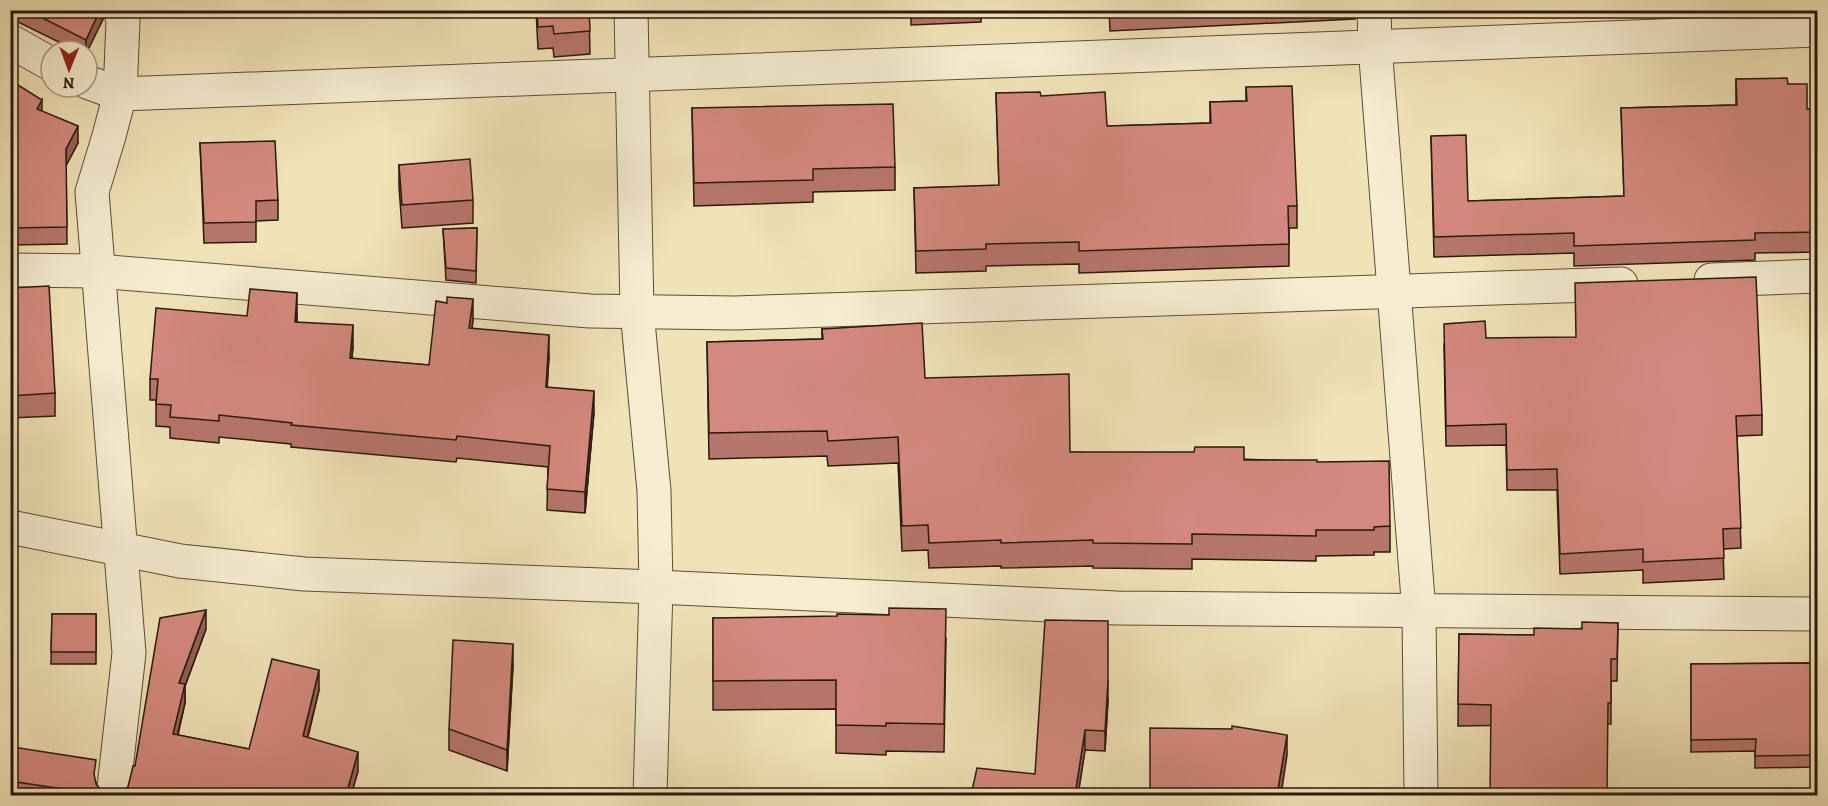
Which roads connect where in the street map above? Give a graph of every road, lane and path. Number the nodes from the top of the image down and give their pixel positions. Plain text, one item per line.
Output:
1 (120, 10) edge
2 (631, 10) edge
3 (1374, 10) edge
4 (1818, 30) edge
5 (10, 41) edge
6 (1375, 46) junction
7 (39, 57) edge
8 (633, 75) junction
9 (99, 86) edge
10 (120, 94) junction
11 (10, 270) edge
12 (97, 271) junction
13 (1818, 276) edge
14 (1395, 292) junction
15 (637, 311) junction
16 (10, 526) edge
17 (120, 549) junction
18 (656, 587) junction
19 (1419, 612) junction
20 (1818, 614) edge
21 (113, 795) edge
22 (650, 795) edge
23 (1421, 795) edge

1 - 10 street
2 - 8 street
3 - 6 street
4 - 6 street
5 - 7 street
6 - 8 street
6 - 14 street
8 - 10 street
8 - 15 street
9 - 10 street
10 - 12 street
11 - 12 street
12 - 15 street
12 - 17 street
13 - 14 street
14 - 15 street
14 - 19 street
15 - 18 street
16 - 17 street
17 - 18 street
17 - 21 street
18 - 19 street
18 - 22 street
19 - 20 street
19 - 23 street

